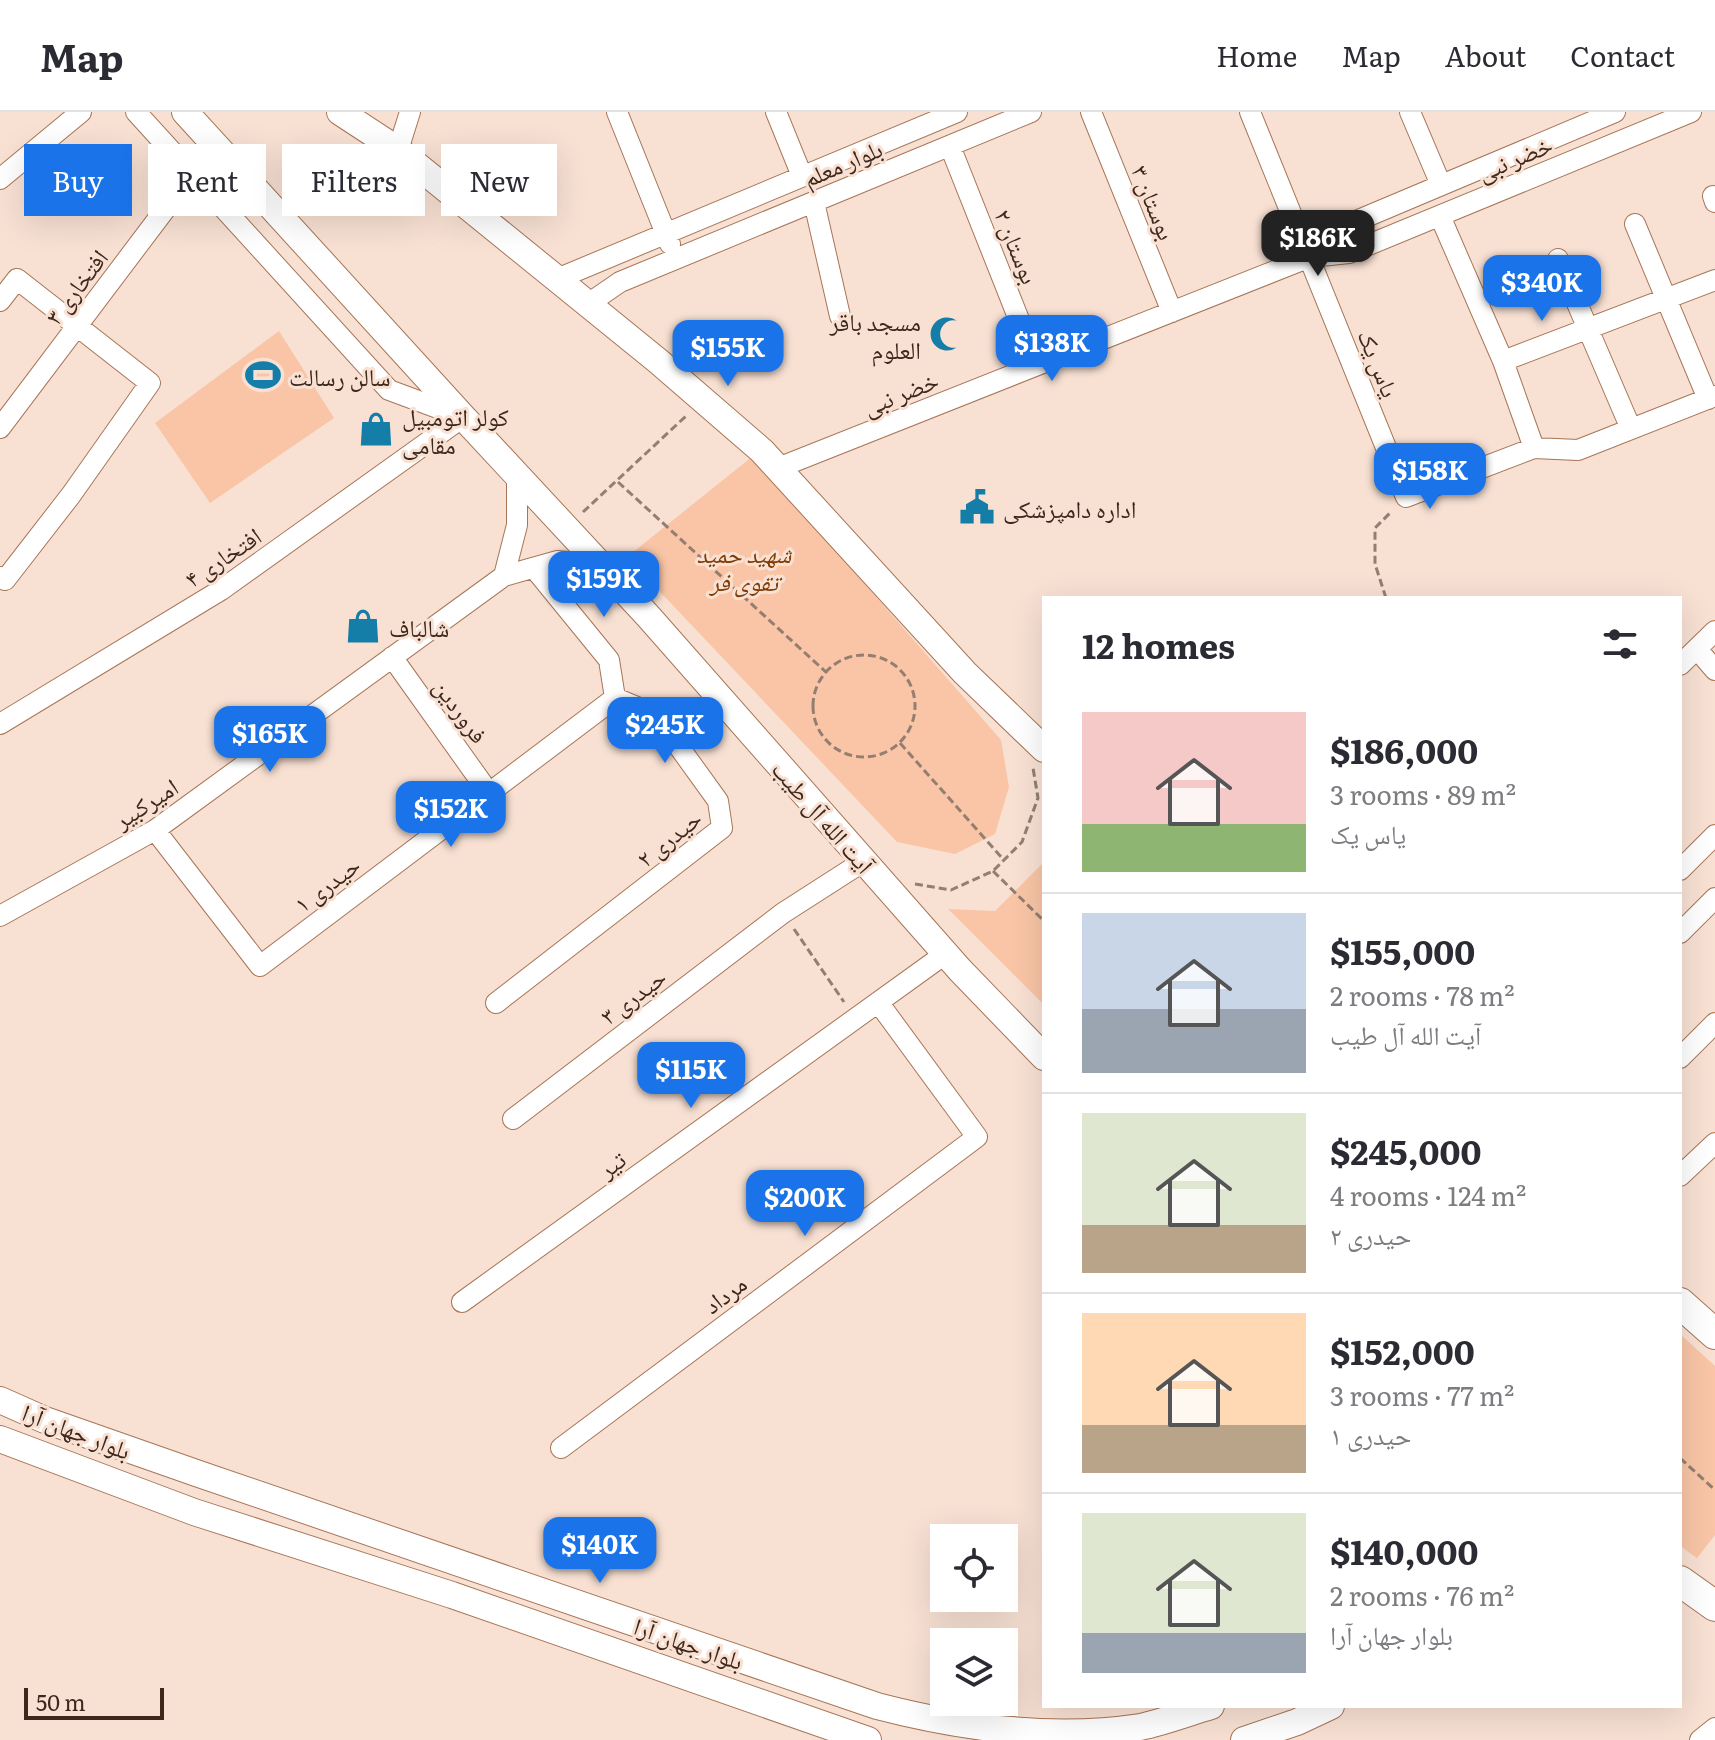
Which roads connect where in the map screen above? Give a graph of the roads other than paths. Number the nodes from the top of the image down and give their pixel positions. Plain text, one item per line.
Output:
1 (81, 112) edge
2 (136, 112) edge
3 (186, 112) edge
4 (340, 112) edge
5 (410, 112) edge
6 (617, 112) edge
7 (776, 112) edge
8 (1031, 112) edge
9 (1091, 112) edge
10 (1250, 112) edge
11 (1410, 112) edge
12 (1615, 112) edge
13 (1691, 112) edge
14 (944, 114) edge
15 (1568, 121) edge
16 (164, 144) edge
17 (389, 144) edge
18 (400, 144) edge
19 (950, 146) junction
20 (425, 172) edge
21 (802, 176) junction
22 (0, 179) edge
23 (1441, 185) junction
24 (814, 202) junction
25 (160, 216) edge
26 (229, 216) edge
27 (1440, 216) junction
28 (1635, 224) dead end
29 (666, 233) junction
30 (1310, 257) junction
31 (676, 259) junction
32 (1558, 259) dead end
33 (557, 279) junction
34 (1715, 280) edge
35 (1666, 298) junction
36 (0, 301) edge
37 (588, 304) junction
38 (1172, 312) junction
39 (840, 316) dead end
40 (77, 326) junction
41 (1588, 328) junction
42 (1503, 361) junction
43 (1037, 365) junction
44 (1711, 398) edge
45 (463, 417) junction
46 (0, 428) edge
47 (1631, 429) junction
48 (1534, 448) junction
49 (778, 468) junction
50 (517, 475) junction
51 (601, 565) junction
52 (534, 568) junction
53 (504, 576) junction
54 (0, 577) edge
55 (1715, 631) edge
56 (1697, 649) junction
57 (392, 657) junction
58 (1682, 663) edge
59 (1715, 670) edge
60 (615, 698) junction
61 (0, 724) edge
62 (1036, 741) edge
63 (489, 793) junction
64 (155, 830) junction
65 (1715, 835) edge
66 (1682, 868) edge
67 (871, 869) junction
68 (1715, 898) edge
69 (2, 910) edge
70 (1682, 931) edge
71 (945, 954) junction
72 (878, 1002) junction
73 (496, 1003) dead end
74 (1715, 1023) edge
75 (1042, 1055) edge
76 (1682, 1056) edge
77 (513, 1119) dead end
78 (1715, 1143) edge
79 (1682, 1174) edge
80 (462, 1302) dead end
81 (1682, 1305) edge
82 (1715, 1334) edge
83 (0, 1400) edge
84 (0, 1439) edge
85 (561, 1448) dead end
86 (1682, 1582) edge
87 (1682, 1596) edge
88 (1714, 1605) edge
89 (1204, 1708) edge
90 (1327, 1708) edge
91 (1715, 1728) edge
92 (868, 1740) edge
93 (1244, 1740) edge
94 (1700, 1740) edge

1 - 22 street
2 - 16 street
3 - 45 main road, آیت الله آل طیب
4 - 17 main road
5 - 18 street
6 - 29 street
7 - 21 street
8 - 19 street, بلوار معلم
9 - 38 street, بوستان ۳
10 - 30 street, یاس یک
11 - 23 street
12 - 15 street, خضر نبی
13 - 27 street, خضر نبی
14 - 21 street, بلوار معلم
15 - 23 street, خضر نبی
19 - 24 street, بلوار معلم
19 - 43 street, بوستان ۲
20 - 33 main road
21 - 29 street, بلوار معلم
23 - 30 street, خضر نبی
24 - 31 street, بلوار معلم
24 - 39 street
25 - 40 street, افتخاری ۳
26 - 45 street
27 - 30 street, خضر نبی
27 - 42 street
28 - 35 street
29 - 31 street
29 - 33 street, بلوار معلم
30 - 38 street, خضر نبی
30 - 48 street, یاس یک
31 - 37 street, بلوار معلم
32 - 41 street
33 - 37 main road
34 - 35 street
35 - 41 street
35 - 44 street
36 - 40 street
37 - 49 main road
38 - 43 street, خضر نبی
40 - 46 street, افتخاری ۳
40 - 54 street
41 - 42 street
41 - 47 street
42 - 48 street
43 - 49 street, خضر نبی
44 - 47 street
45 - 50 main road, آیت الله آل طیب
45 - 61 street, افتخاری ۴
47 - 48 street
49 - 62 main road
50 - 51 main road, آیت الله آل طیب
50 - 53 street
51 - 52 street
51 - 67 main road, آیت الله آل طیب
52 - 53 street
52 - 60 street
53 - 57 street, امیرکبیر
55 - 56 street
56 - 58 street
56 - 59 street
57 - 63 street, فروردین
57 - 64 street, امیرکبیر
60 - 63 street, حیدری ۱
60 - 73 street, حیدری ۲
63 - 64 street, حیدری ۱
64 - 69 street, امیرکبیر
65 - 66 street
67 - 71 main road, آیت الله آل طیب
67 - 77 street, حیدری ۳
68 - 70 street
71 - 72 street, تیر
71 - 75 main road, آیت الله آل طیب
72 - 80 street, تیر
72 - 85 street, مرداد
74 - 76 street
78 - 79 street
81 - 82 highway
83 - 89 main road, بلوار جهان آرا
84 - 92 main road, بلوار جهان آرا
86 - 88 highway
87 - 88 main road
90 - 93 main road
91 - 94 street

